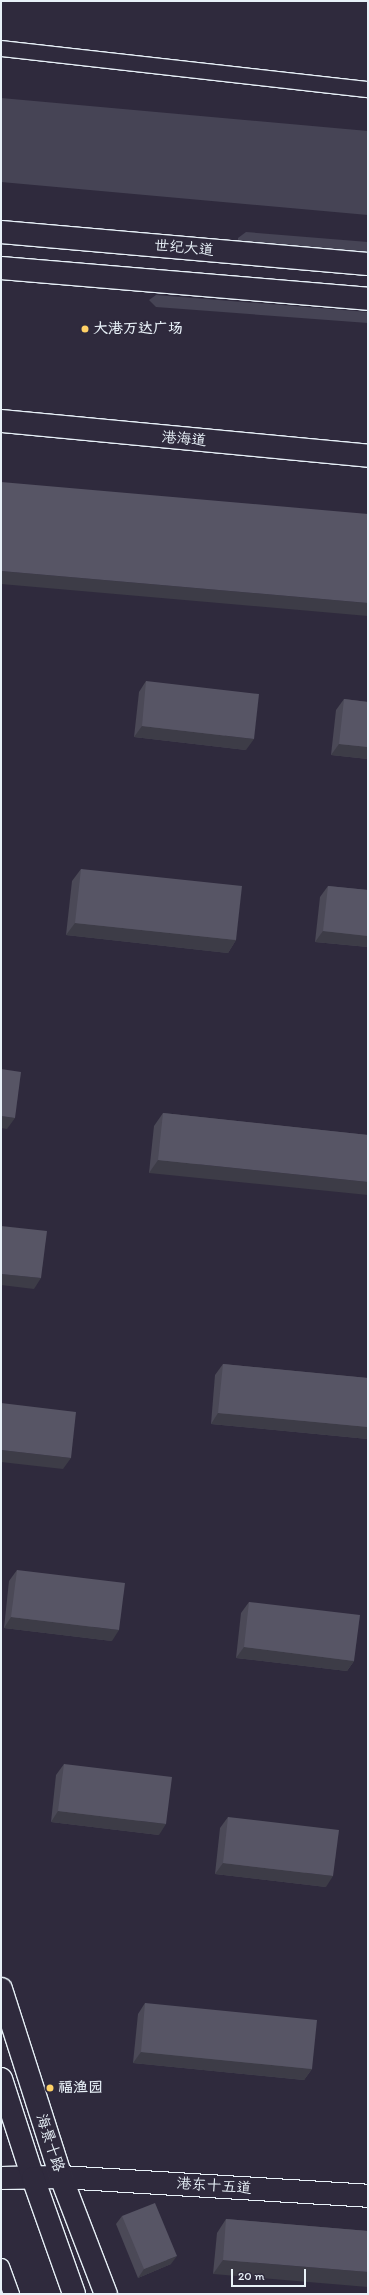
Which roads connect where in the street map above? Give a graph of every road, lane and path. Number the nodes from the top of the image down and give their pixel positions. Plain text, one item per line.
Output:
1 (1, 48) edge
2 (368, 89) edge
3 (1, 232) edge
4 (368, 264) edge
5 (1, 268) edge
6 (368, 299) edge
7 (1, 422) edge
8 (368, 456) edge
9 (1, 1989) edge
10 (1, 2079) edge
11 (61, 2177) junction
12 (1, 2178) edge
13 (33, 2178) junction
14 (368, 2196) edge
15 (1, 2266) edge
16 (10, 2294) edge
17 (74, 2294) edge
18 (106, 2294) edge

1 - 2 lane
3 - 4 street, 世纪大道
5 - 6 street
7 - 8 street, 港海道
9 - 11 street, 海景十路
10 - 13 street, 海景十路
11 - 13 street, 港东十五道
11 - 14 street, 港东十五道
11 - 18 street, 海景十路
12 - 13 street, 港东十五道
13 - 17 street, 海景十路
15 - 16 lane

